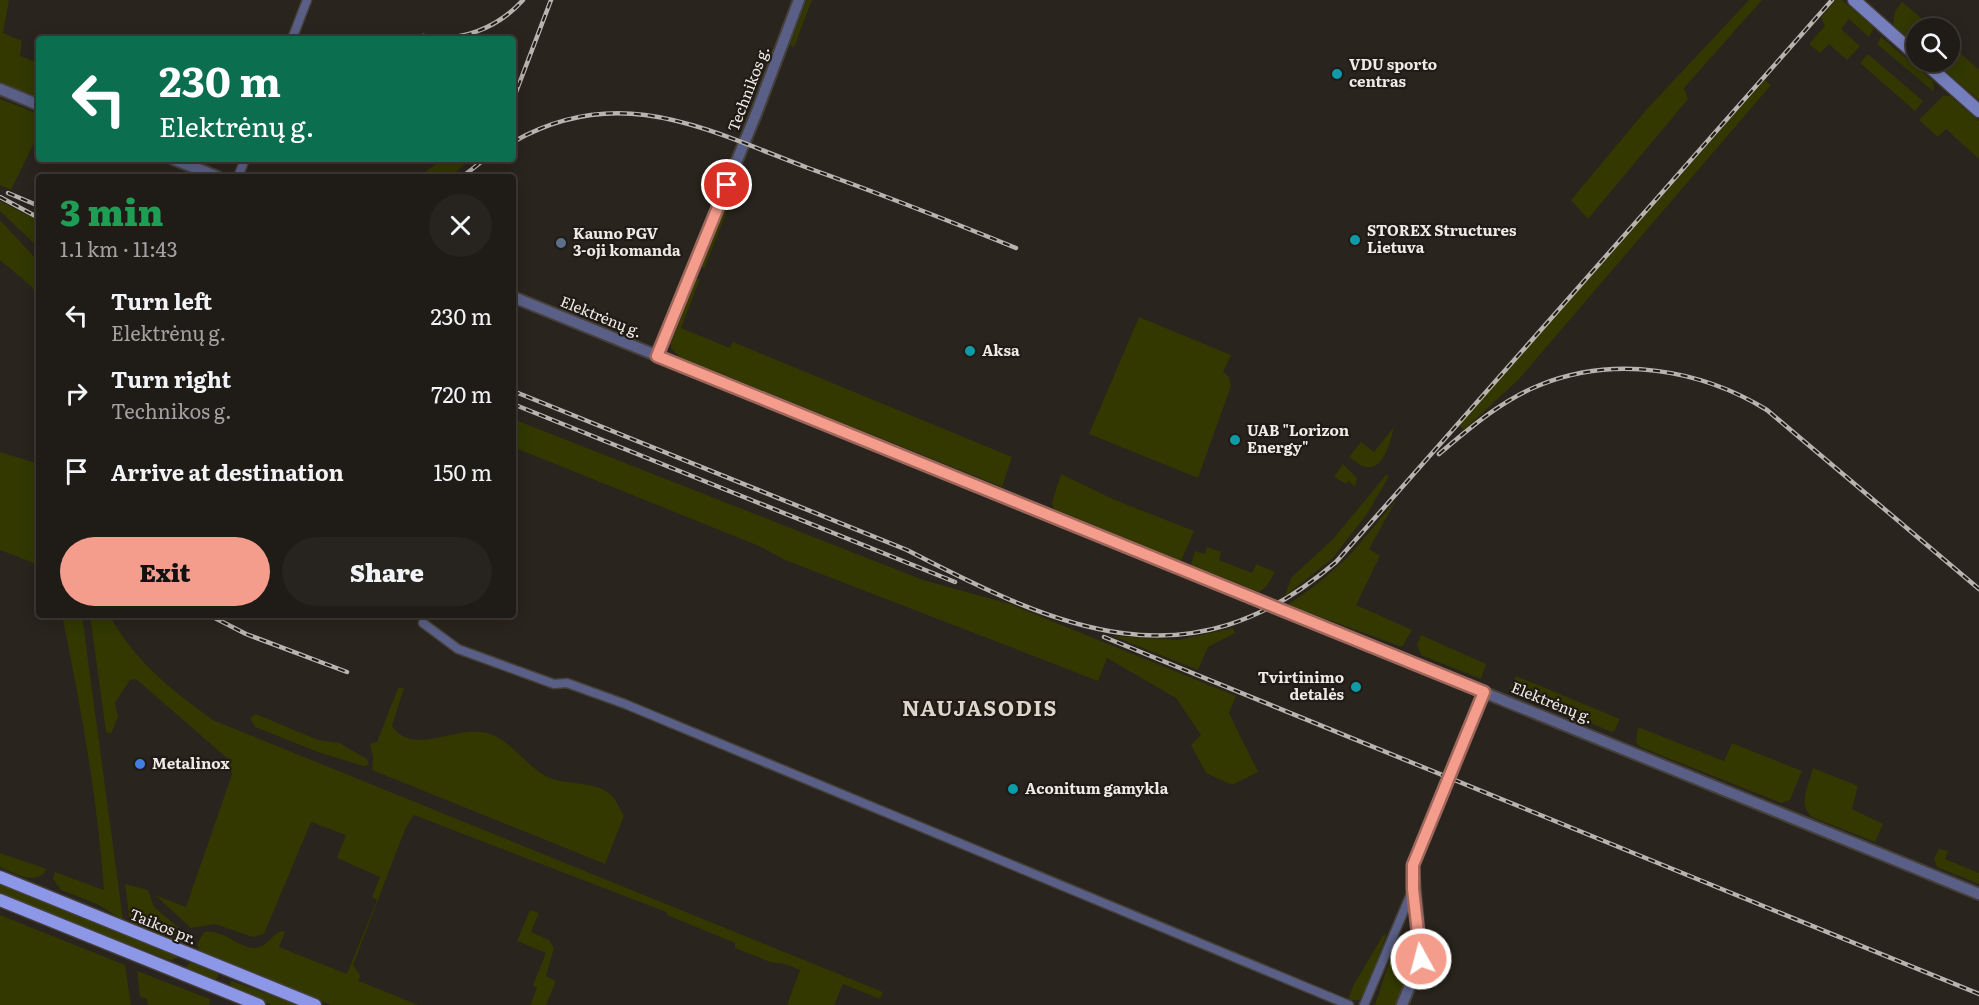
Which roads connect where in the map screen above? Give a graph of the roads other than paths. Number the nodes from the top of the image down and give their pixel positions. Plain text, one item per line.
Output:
1 (308, 0) edge
2 (799, 0) edge
3 (1854, 0) edge
4 (293, 36) edge
5 (1906, 46) edge
6 (1935, 72) edge
7 (0, 89) edge
8 (36, 104) edge
9 (1979, 111) edge
10 (180, 162) edge
11 (210, 174) edge
12 (516, 298) edge
13 (657, 356) junction
14 (423, 623) dead end
15 (1484, 692) junction
16 (0, 877) edge
17 (1413, 889) junction
18 (1979, 894) edge
19 (0, 900) edge
20 (187, 953) junction
21 (169, 969) junction
22 (235, 972) junction
23 (220, 989) junction
24 (259, 1005) edge
25 (315, 1005) edge
26 (1349, 1005) edge
27 (1364, 1005) edge
28 (1402, 1005) edge

1 - 4 street
2 - 13 street, Technikos g.
3 - 5 main road
6 - 9 main road
7 - 8 street
10 - 11 street
12 - 13 street, Elektrėnų g.
13 - 15 street, Elektrėnų g.
14 - 26 street
15 - 17 street
15 - 18 street, Elektrėnų g.
16 - 20 main road, Taikos pr.
17 - 27 street
17 - 28 street
19 - 21 main road
20 - 21 main road
20 - 22 main road, Taikos pr.
21 - 23 main road
22 - 23 main road
22 - 25 main road, Taikos pr.
23 - 24 main road

